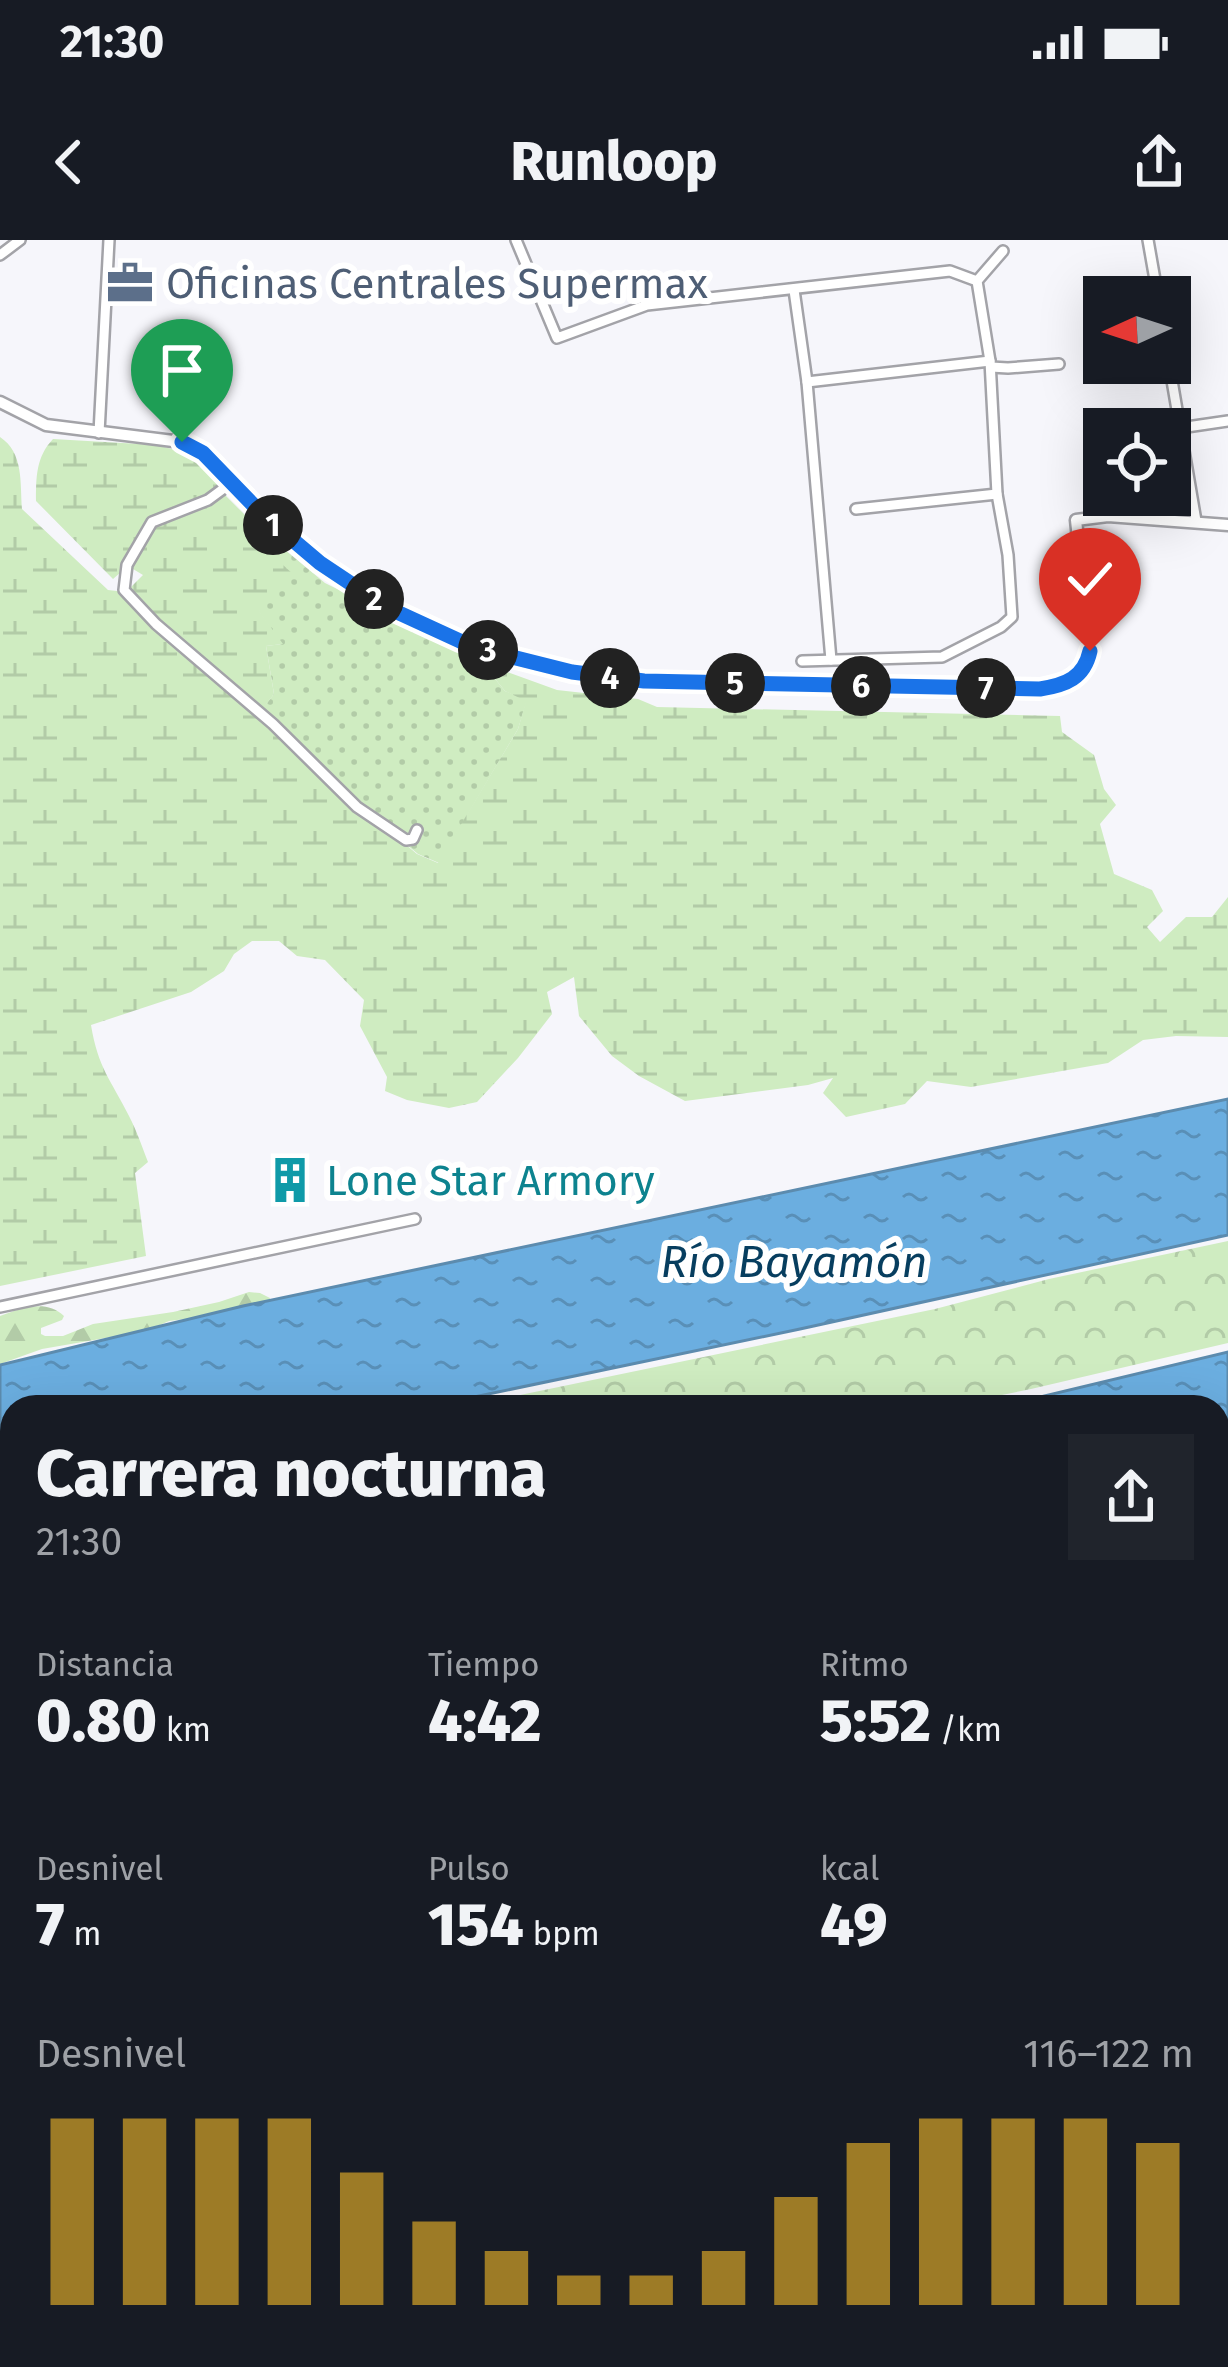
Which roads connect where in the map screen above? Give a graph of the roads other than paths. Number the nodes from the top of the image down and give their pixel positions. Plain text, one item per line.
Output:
1 (20, 240) edge
2 (109, 240) edge
3 (516, 240) edge
4 (1148, 240) edge
5 (1004, 251) dead end
6 (0, 255) edge
7 (1154, 276) edge
8 (977, 281) junction
9 (794, 290) junction
10 (991, 364) junction
11 (1059, 364) dead end
12 (807, 382) junction
13 (0, 402) edge
14 (1228, 421) edge
15 (1191, 426) edge
16 (99, 433) junction
17 (231, 484) junction
18 (1191, 492) edge
19 (997, 494) junction
20 (856, 509) dead end
21 (1196, 521) junction
22 (1228, 524) edge
23 (831, 660) junction
24 (802, 661) dead end
25 (417, 830) dead end
26 (415, 1219) dead end
27 (0, 1307) edge

1 - 6 street
2 - 16 street
3 - 9 street
4 - 7 street
5 - 8 street
8 - 9 street
8 - 10 street
9 - 12 street
10 - 11 street
10 - 12 street
10 - 19 street
12 - 23 street
13 - 16 street
14 - 15 street
16 - 17 street
17 - 21 street
17 - 25 street
18 - 21 street
19 - 20 street
19 - 23 street
21 - 22 street
23 - 24 street
26 - 27 street

